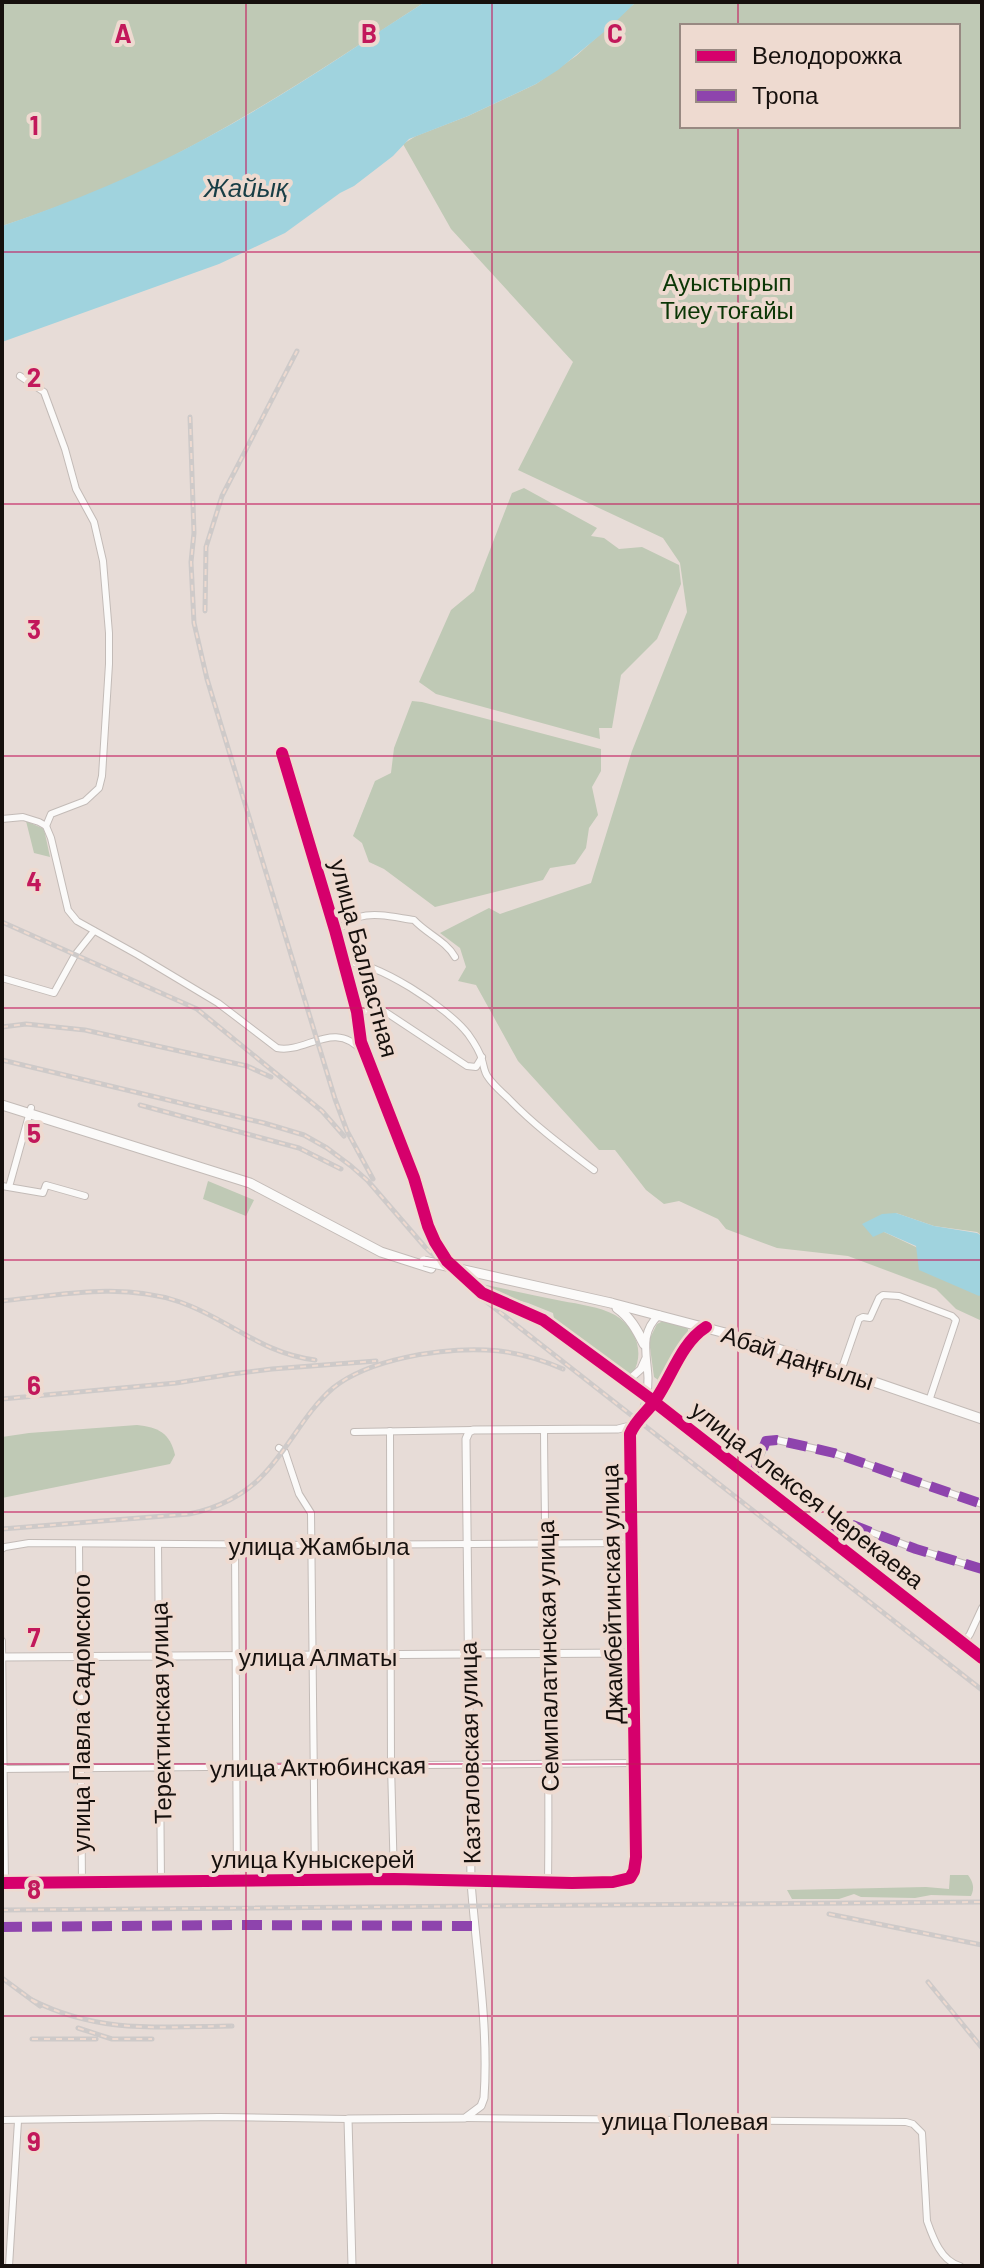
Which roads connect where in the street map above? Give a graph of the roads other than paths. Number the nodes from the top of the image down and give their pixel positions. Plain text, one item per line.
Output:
1 (20, 376) dead end
2 (282, 753) dead end
3 (2, 819) edge
4 (46, 826) junction
5 (335, 930) junction
6 (94, 931) junction
7 (455, 957) dead end
8 (343, 962) junction
9 (2, 978) edge
10 (357, 1012) junction
11 (482, 1057) junction
12 (369, 1062) junction
13 (2, 1102) edge
14 (31, 1111) junction
15 (594, 1170) dead end
16 (6, 1186) edge
17 (85, 1196) dead end
18 (447, 1261) joint
19 (611, 1303) junction
20 (659, 1315) junction
21 (706, 1327) junction
22 (644, 1344) junction
23 (646, 1358) junction
24 (841, 1371) junction
25 (619, 1376) junction
26 (651, 1399) junction
27 (929, 1401) junction
28 (982, 1419) edge
29 (634, 1425) junction
30 (473, 1430) junction
31 (544, 1430) junction
32 (390, 1431) junction
33 (354, 1432) dead end
34 (279, 1448) dead end
35 (752, 1477) junction
36 (982, 1504) edge
37 (830, 1539) junction
38 (544, 1543) junction
39 (633, 1543) junction
40 (79, 1544) junction
41 (158, 1544) junction
42 (467, 1544) junction
43 (235, 1545) junction
44 (312, 1545) junction
45 (389, 1545) junction
46 (4, 1548) edge
47 (982, 1569) edge
48 (982, 1608) edge
49 (2, 1641) edge
50 (963, 1644) junction
51 (634, 1653) junction
52 (547, 1654) junction
53 (467, 1655) junction
54 (234, 1656) junction
55 (312, 1656) junction
56 (390, 1656) junction
57 (3, 1657) edge
58 (80, 1657) junction
59 (159, 1657) junction
60 (982, 1658) edge
61 (635, 1763) junction
62 (550, 1764) junction
63 (391, 1765) junction
64 (470, 1765) junction
65 (313, 1766) junction
66 (237, 1767) junction
67 (161, 1768) junction
68 (3, 1769) edge
69 (82, 1769) junction
70 (394, 1879) junction
71 (315, 1880) junction
72 (161, 1881) junction
73 (237, 1881) junction
74 (471, 1881) junction
75 (624, 1881) joint
76 (82, 1882) junction
77 (548, 1882) junction
78 (4, 1883) edge
79 (465, 2118) junction
80 (348, 2119) junction
81 (2, 2120) edge
82 (18, 2121) junction
83 (9, 2266) edge
84 (352, 2266) edge
85 (960, 2266) edge

1 - 4 street
2 - 5 street, улица Балластная
3 - 4 street
4 - 6 street
5 - 7 street
5 - 8 street, улица Балластная
6 - 9 street
6 - 12 street
8 - 10 street, улица Балластная
8 - 11 street
10 - 11 street
10 - 12 street, улица Балластная
11 - 15 street
12 - 18 street, улица Балластная
13 - 14 main road, Абай даңғылы
14 - 16 street
14 - 19 main road, Абай даңғылы, bridge
16 - 17 street
18 - 25 street, улица Алексея Черекаева
19 - 20 main road, Абай даңғылы
19 - 22 main road
20 - 21 main road, Абай даңғылы
20 - 22 street
21 - 24 main road, Абай даңғылы
21 - 26 street
22 - 23 street
23 - 25 street
23 - 26 street
24 - 27 main road, Абай даңғылы
24 - 27 street
25 - 26 street, улица Алексея Черекаева
26 - 29 street
26 - 35 street, улица Алексея Черекаева
27 - 28 main road, Абай даңғылы
29 - 31 street
29 - 39 street, Джамбейтинская улица
30 - 31 street
30 - 32 street
30 - 42 street, Казталовская улица
31 - 38 street, Семипалатинская улица
32 - 33 street
32 - 45 street
34 - 44 street
35 - 36 street
35 - 37 street, улица Алексея Черекаева
37 - 47 street
37 - 50 street, улица Алексея Черекаева
38 - 39 street, улица Жамбыла
38 - 42 street, улица Жамбыла
38 - 52 street, Семипалатинская улица
39 - 51 street, Джамбейтинская улица
40 - 41 street, улица Жамбыла
40 - 46 street, улица Жамбыла
40 - 58 street, улица Павла Садомского
41 - 43 street, улица Жамбыла
41 - 59 street, Теректинская улица
42 - 45 street, улица Жамбыла
42 - 53 street, Казталовская улица
43 - 44 street, улица Жамбыла
43 - 54 street
44 - 45 street, улица Жамбыла
44 - 55 street
45 - 56 street
48 - 50 street
49 - 57 street
50 - 60 street, улица Алексея Черекаева
51 - 52 street, улица Алматы
51 - 61 street, Джамбейтинская улица
52 - 53 street, улица Алматы
52 - 62 street, Семипалатинская улица
53 - 56 street, улица Алматы
53 - 64 street, Казталовская улица
54 - 55 street, улица Алматы
54 - 59 street, улица Алматы
54 - 66 street
55 - 56 street, улица Алматы
55 - 65 street
56 - 63 street
57 - 58 street, улица Алматы
57 - 68 street
58 - 59 street, улица Алматы
58 - 69 street, улица Павла Садомского
59 - 67 street, Теректинская улица
61 - 62 street, улица Актюбинская
61 - 75 street, Джамбейтинская улица
62 - 64 street, улица Актюбинская
62 - 77 street, Семипалатинская улица
63 - 64 street, улица Актюбинская
63 - 65 street, улица Актюбинская
63 - 70 street
64 - 74 street, Казталовская улица
65 - 66 street, улица Актюбинская
65 - 71 street
66 - 67 street, улица Актюбинская
66 - 73 street
67 - 69 street, улица Актюбинская
67 - 72 street, Теректинская улица
68 - 69 street, улица Актюбинская
68 - 78 street
69 - 76 street, улица Павла Садомского
70 - 71 street, улица Куныскерей
70 - 74 street, улица Куныскерей
71 - 73 street, улица Куныскерей
72 - 73 street, улица Куныскерей
72 - 76 street, улица Куныскерей
74 - 77 street, улица Куныскерей
74 - 79 street, Казталовская улица
75 - 77 street, улица Куныскерей
76 - 78 street, улица Куныскерей
79 - 80 street
79 - 85 street, улица Полевая
80 - 82 street
80 - 84 street
81 - 82 street
82 - 83 street

